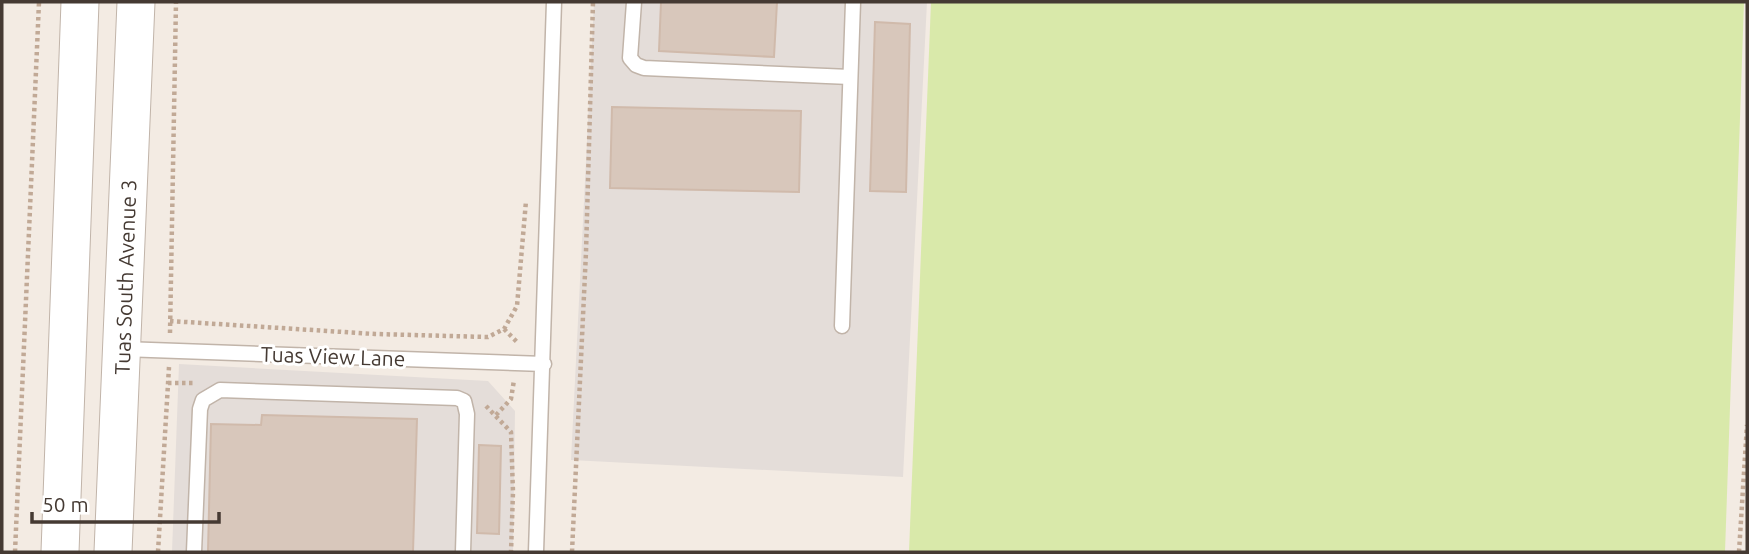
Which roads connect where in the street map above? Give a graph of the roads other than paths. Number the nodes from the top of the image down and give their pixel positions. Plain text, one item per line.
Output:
1 (80, 2) edge
2 (136, 2) edge
3 (554, 2) edge
4 (634, 2) edge
5 (853, 2) edge
6 (850, 78) junction
7 (842, 326) dead end
8 (122, 349) junction
9 (544, 364) junction
10 (60, 552) edge
11 (113, 552) edge
12 (194, 552) edge
13 (463, 552) edge
14 (536, 552) edge

1 - 10 street
2 - 8 street, Tuas South Avenue 3
3 - 9 lane
4 - 6 lane
5 - 6 lane
6 - 7 lane
8 - 9 lane, Tuas View Lane
8 - 11 street, Tuas South Avenue 3
9 - 14 lane
12 - 13 lane

